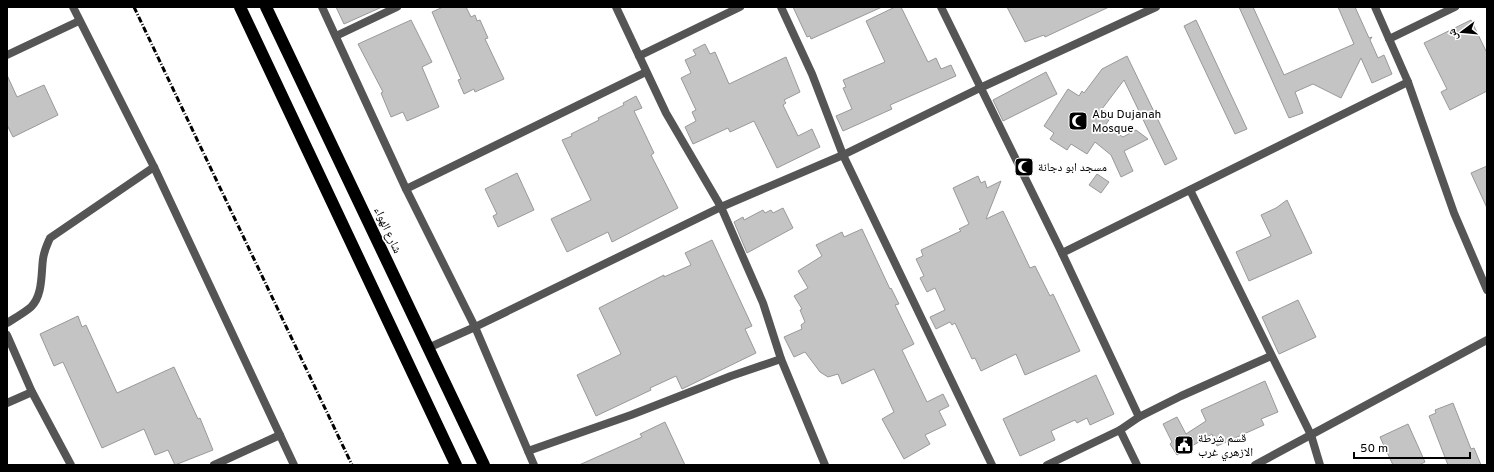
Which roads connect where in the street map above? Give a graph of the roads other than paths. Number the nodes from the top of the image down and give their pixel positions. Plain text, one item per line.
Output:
1 (73, 7) edge
2 (240, 7) edge
3 (266, 7) edge
4 (322, 7) edge
5 (397, 7) edge
6 (616, 7) edge
7 (740, 7) edge
8 (781, 7) edge
9 (941, 7) edge
10 (1156, 7) edge
11 (1375, 7) edge
12 (1455, 7) edge
13 (79, 21) junction
14 (336, 36) junction
15 (1389, 39) junction
16 (7, 55) edge
17 (639, 56) junction
18 (646, 72) junction
19 (1408, 82) junction
20 (980, 88) junction
21 (843, 155) junction
22 (154, 167) junction
23 (406, 189) junction
24 (1190, 190) junction
25 (721, 207) junction
26 (1062, 253) junction
27 (1487, 290) edge
28 (7, 323) edge
29 (475, 327) junction
30 (7, 335) edge
31 (1487, 340) edge
32 (428, 348) junction
33 (1271, 356) junction
34 (781, 359) junction
35 (32, 392) junction
36 (7, 403) edge
37 (1139, 417) junction
38 (1120, 430) junction
39 (280, 435) junction
40 (1311, 435) junction
41 (528, 451) junction
42 (71, 465) edge
43 (214, 465) edge
44 (294, 465) edge
45 (456, 465) edge
46 (484, 465) edge
47 (534, 465) edge
48 (825, 465) edge
49 (992, 465) edge
50 (1047, 465) edge
51 (1137, 465) edge
52 (1255, 465) edge
53 (1320, 465) edge

1 - 13 street
2 - 45 highway
3 - 32 highway, شارع الهواء
4 - 14 street
5 - 14 street
6 - 17 street
7 - 17 street
8 - 21 street
9 - 20 street
10 - 20 street
11 - 15 street
12 - 15 street
13 - 16 street
13 - 22 street
14 - 23 street
15 - 19 street
17 - 18 street
18 - 23 street
18 - 25 street
19 - 24 street
19 - 27 street
20 - 21 street
20 - 26 street
21 - 25 street
21 - 49 street
22 - 28 street
22 - 39 street
23 - 29 street
24 - 26 street
24 - 33 street
25 - 29 street
25 - 34 street
26 - 37 street
29 - 32 street
29 - 41 street
30 - 35 street
31 - 40 street
32 - 46 highway, شارع الهواء
33 - 37 street
33 - 40 street
34 - 41 street
34 - 48 street
35 - 36 street
35 - 42 street
37 - 38 street
38 - 50 street
38 - 51 street
39 - 43 street
39 - 44 street
40 - 52 street
40 - 53 street
41 - 47 street

